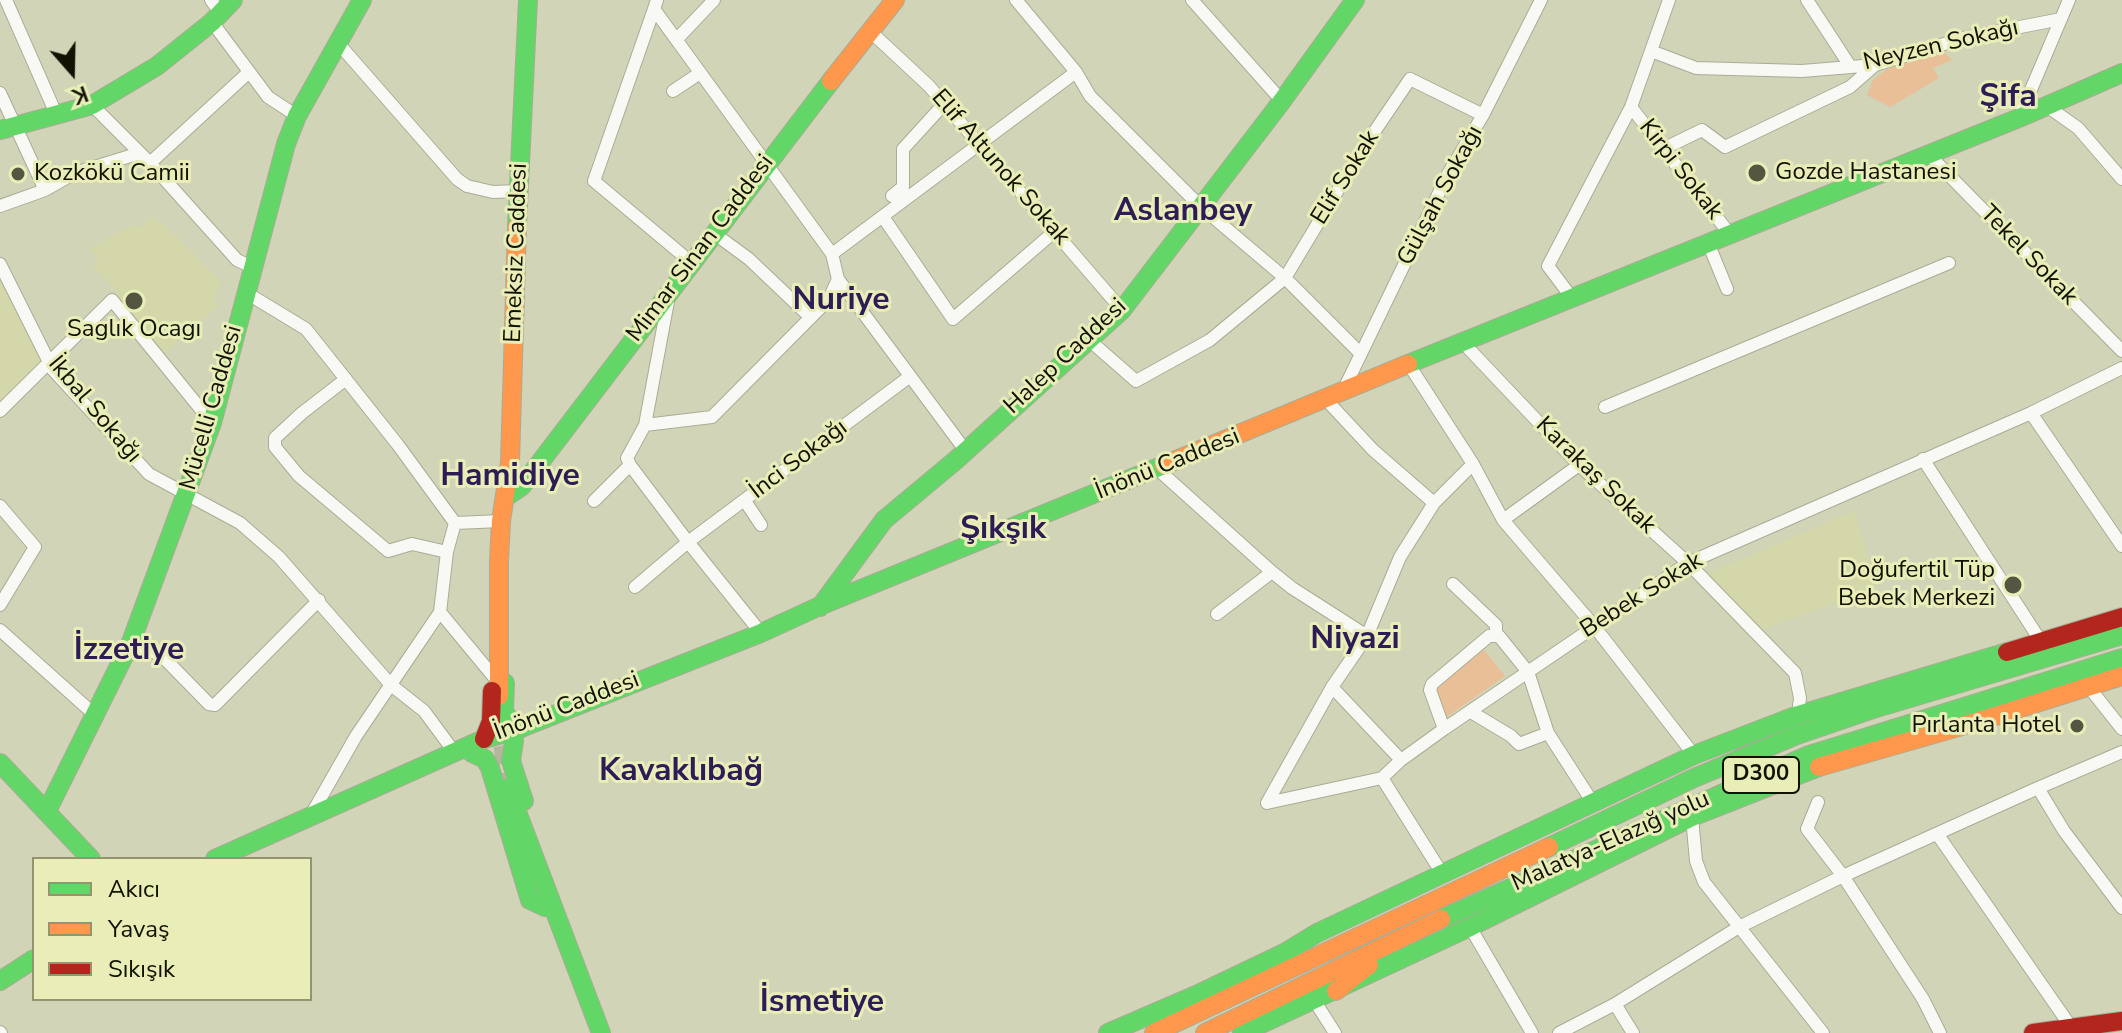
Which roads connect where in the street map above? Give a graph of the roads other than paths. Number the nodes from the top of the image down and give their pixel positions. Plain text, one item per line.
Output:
1 (6, 0) edge
2 (362, 0) edge
3 (528, 0) edge
4 (714, 0) edge
5 (895, 0) edge
6 (1016, 0) edge
7 (1192, 0) edge
8 (1541, 0) edge
9 (1669, 0) edge
10 (1807, 0) edge
11 (2069, 0) edge
12 (656, 4) edge
13 (1344, 4) edge
14 (220, 9) edge
15 (2061, 19) junction
16 (871, 32) junction
17 (677, 39) junction
18 (338, 43) junction
19 (1651, 51) junction
20 (1875, 65) junction
21 (1850, 66) junction
22 (249, 72) junction
23 (1076, 72) junction
24 (700, 73) junction
25 (2122, 73) edge
26 (2122, 80) edge
27 (673, 91) dead end
28 (0, 93) edge
29 (1282, 101) junction
30 (944, 104) junction
31 (92, 105) junction
32 (1631, 107) junction
33 (2051, 109) junction
34 (1483, 115) junction
35 (57, 116) junction
36 (297, 116) junction
37 (2019, 118) junction
38 (8, 128) edge
39 (980, 146) junction
40 (1665, 148) junction
41 (140, 153) junction
42 (1934, 160) junction
43 (150, 163) junction
44 (766, 164) junction
45 (2121, 177) edge
46 (45, 190) junction
47 (518, 191) junction
48 (892, 196) dead end
49 (0, 206) edge
50 (1201, 207) junction
51 (883, 217) junction
52 (1055, 231) junction
53 (1729, 233) junction
54 (715, 234) junction
55 (1711, 250) junction
56 (832, 254) junction
57 (692, 263) junction
58 (1949, 263) dead end
59 (0, 264) edge
60 (252, 267) junction
61 (1285, 278) junction
62 (838, 279) junction
63 (1727, 289) dead end
64 (670, 291) junction
65 (245, 292) junction
66 (1572, 298) junction
67 (1122, 310) junction
68 (810, 317) junction
69 (1088, 339) junction
70 (1469, 349) junction
71 (2122, 351) edge
72 (1361, 354) junction
73 (49, 362) junction
74 (2122, 368) edge
75 (1413, 371) junction
76 (909, 377) junction
77 (346, 379) junction
78 (1337, 399) junction
79 (1605, 407) dead end
80 (0, 411) edge
81 (2031, 413) junction
82 (212, 423) junction
83 (645, 425) junction
84 (965, 450) junction
85 (1923, 459) junction
86 (1473, 464) junction
87 (630, 465) junction
88 (1579, 465) junction
89 (1163, 474) junction
90 (186, 496) junction
91 (594, 501) dead end
92 (745, 501) junction
93 (1434, 503) junction
94 (0, 506) edge
95 (504, 508) junction
96 (1503, 520) junction
97 (455, 523) junction
98 (761, 525) dead end
99 (688, 542) junction
100 (2122, 546) edge
101 (447, 552) junction
102 (1688, 563) junction
103 (1272, 572) junction
104 (1453, 584) dead end
105 (635, 587) dead end
106 (319, 600) junction
107 (0, 605) edge
108 (818, 611) junction
109 (440, 612) junction
110 (1217, 614) dead end
111 (2122, 617) edge
112 (1594, 626) junction
113 (0, 630) edge
114 (761, 633) junction
115 (2122, 635) edge
116 (1367, 636) junction
117 (1496, 636) junction
118 (2040, 640) junction
119 (131, 642) junction
120 (2122, 658) edge
121 (1528, 672) junction
122 (493, 676) junction
123 (2122, 676) edge
124 (391, 685) junction
125 (2088, 686) junction
126 (1332, 687) junction
127 (1936, 691) junction
128 (1858, 697) junction
129 (498, 700) junction
130 (1471, 712) junction
131 (95, 715) junction
132 (1798, 715) junction
133 (1983, 720) junction
134 (1444, 729) junction
135 (2122, 729) edge
136 (1879, 732) junction
137 (1548, 733) junction
138 (517, 735) junction
139 (470, 748) junction
140 (2122, 752) edge
141 (1694, 755) junction
142 (1401, 760) junction
143 (511, 761) junction
144 (0, 763) edge
145 (490, 768) junction
146 (1382, 778) junction
147 (2038, 788) junction
148 (1818, 802) dead end
149 (1593, 803) junction
150 (47, 811) junction
151 (311, 815) junction
152 (1692, 817) junction
153 (1938, 835) junction
154 (89, 857) edge
155 (219, 857) edge
156 (236, 857) edge
157 (1443, 875) junction
158 (1843, 876) junction
159 (1408, 890) junction
160 (548, 905) junction
161 (2122, 908) edge
162 (1470, 927) junction
163 (1739, 927) junction
164 (1415, 931) junction
165 (1323, 952) junction
166 (32, 960) edge
167 (32, 970) edge
168 (0, 981) edge
169 (0, 991) edge
170 (1336, 991) junction
171 (1314, 1000) junction
172 (1615, 1004) junction
173 (2122, 1021) edge
174 (2073, 1031) edge
175 (590, 1033) edge
176 (601, 1033) edge
177 (1108, 1033) edge
178 (1154, 1033) edge
179 (1205, 1033) edge
180 (1242, 1033) edge
181 (1335, 1033) edge
182 (1532, 1033) edge
183 (1559, 1033) edge
184 (1633, 1033) edge
185 (1823, 1033) edge
186 (1940, 1033) edge
187 (2033, 1033) edge

1 - 35 street
2 - 18 main road, Mücelli Caddesi
3 - 47 main road, Emeksiz Caddesi
4 - 17 street
5 - 16 main road, Mimar Sinan Caddesi
6 - 23 street
7 - 29 street
8 - 34 street, Gülşah Sokağı
9 - 19 street
10 - 21 street, Neyzen Sokağı
11 - 15 street
12 - 17 street
12 - 57 street
13 - 29 main road, Halep Caddesi
14 - 22 street
14 - 31 main road
15 - 20 street, Neyzen Sokağı
15 - 37 street
16 - 30 street, Elif Altunok Sokak
16 - 44 main road, Mimar Sinan Caddesi
17 - 24 street
18 - 36 main road, Mücelli Caddesi
18 - 47 street
19 - 21 street
19 - 32 street
20 - 21 street, Neyzen Sokağı
20 - 40 street
22 - 36 street
22 - 43 street
23 - 39 street
23 - 50 street
24 - 27 street
24 - 44 street
25 - 37 main road, İnönü Caddesi
26 - 33 main road, İnönü Caddesi
28 - 38 street
29 - 50 main road, Halep Caddesi
30 - 39 street, Elif Altunok Sokak
30 - 48 street
31 - 35 main road
31 - 41 street
32 - 40 street, Kirpi Sokak
32 - 66 street
33 - 42 main road, İnönü Caddesi
33 - 45 street
34 - 61 street, Elif Sokak
34 - 72 street, Gülşah Sokağı
35 - 38 main road
36 - 60 main road, Mücelli Caddesi
37 - 53 main road, İnönü Caddesi
38 - 46 street
39 - 51 street
39 - 52 street, Elif Altunok Sokak
40 - 53 street, Kirpi Sokak
41 - 43 street
41 - 46 street
42 - 55 main road, İnönü Caddesi
42 - 71 street, Tekel Sokak
43 - 60 street
44 - 54 main road, Mimar Sinan Caddesi
44 - 56 street
46 - 49 street
47 - 95 main road, Emeksiz Caddesi
50 - 61 street
50 - 67 main road, Halep Caddesi
51 - 52 street
51 - 56 street
52 - 67 street, Elif Altunok Sokak
53 - 66 main road, İnönü Caddesi
54 - 57 main road, Mimar Sinan Caddesi
54 - 68 street
55 - 63 street
55 - 70 main road, İnönü Caddesi
56 - 62 street
57 - 64 main road, Mimar Sinan Caddesi
58 - 79 street
59 - 73 street, İkbal Sokağı
60 - 65 main road, Mücelli Caddesi
61 - 69 street, Elif Sokak
61 - 72 street
62 - 68 street
62 - 76 street
64 - 83 street
64 - 95 main road, Mimar Sinan Caddesi
65 - 77 street
65 - 82 main road, Mücelli Caddesi
66 - 78 main road, İnönü Caddesi
67 - 69 main road, Halep Caddesi
68 - 83 street
69 - 84 main road, Halep Caddesi
70 - 75 main road, İnönü Caddesi
70 - 88 street, Karakaş Sokak
72 - 78 street, Gülşah Sokağı
73 - 80 street
73 - 82 street
73 - 90 street, İkbal Sokağı
74 - 81 street, Bebek Sokak
75 - 78 main road, İnönü Caddesi
75 - 86 street
76 - 84 street
76 - 92 street, İnci Sokağı
77 - 97 street
77 - 101 street
78 - 89 main road, İnönü Caddesi
78 - 93 street
78 - 108 main road, İnönü Caddesi
81 - 85 street, Bebek Sokak
81 - 100 street
82 - 90 main road, Mücelli Caddesi
83 - 87 street
84 - 108 main road, Halep Caddesi
85 - 102 street, Bebek Sokak
85 - 118 street
86 - 93 street
86 - 96 street
87 - 91 street
87 - 99 street
88 - 96 street
88 - 102 street, Karakaş Sokak
89 - 103 street
89 - 108 main road, İnönü Caddesi
90 - 106 street, İkbal Sokağı
90 - 119 main road, Mücelli Caddesi
92 - 98 street
92 - 99 street, İnci Sokağı
93 - 116 street
94 - 107 street
95 - 97 street
95 - 122 main road, Emeksiz Caddesi
95 - 129 main road, Emeksiz Caddesi
96 - 112 street
97 - 101 street
99 - 105 street, İnci Sokağı
99 - 114 street
101 - 109 street
102 - 112 street, Bebek Sokak
102 - 132 street, Karakaş Sokak
103 - 110 street
103 - 116 street
104 - 117 street
106 - 119 street
106 - 124 street, İkbal Sokağı
108 - 114 main road, İnönü Caddesi
108 - 138 main road, İnönü Caddesi
109 - 122 street
109 - 124 street
111 - 118 main road
112 - 121 street, Bebek Sokak
112 - 141 street
113 - 131 street
114 - 138 main road, İnönü Caddesi
115 - 127 main road, D300
116 - 126 street
117 - 121 street
117 - 134 street
118 - 128 main road
119 - 131 main road, Mücelli Caddesi
120 - 136 main road, Malatya-Elazığ yolu / D300
121 - 130 street, Bebek Sokak
121 - 137 street
122 - 129 main road, Emeksiz Caddesi
123 - 125 main road
124 - 139 street, İkbal Sokağı
124 - 151 street
125 - 133 main road
125 - 135 street
126 - 142 street
126 - 146 street
127 - 128 main road
127 - 165 main road, D300
128 - 132 main road
129 - 138 main road, Emeksiz Caddesi
129 - 139 main road, Emeksiz Caddesi
130 - 134 street, Bebek Sokak
130 - 137 street
131 - 150 main road, Mücelli Caddesi
132 - 141 main road
133 - 136 main road
133 - 152 main road
134 - 142 street, Bebek Sokak
136 - 164 main road, Malatya-Elazığ yolu / D300
137 - 149 street
138 - 139 main road, İnönü Caddesi
138 - 143 main road
139 - 145 main road
139 - 151 main road, İnönü Caddesi
139 - 156 main road
140 - 147 street
141 - 149 main road
142 - 146 street, Bebek Sokak
143 - 145 main road
143 - 160 main road
144 - 150 main road
145 - 160 main road
146 - 157 street
147 - 153 street
147 - 161 street
148 - 158 street
149 - 157 main road
150 - 154 main road
151 - 155 main road, İnönü Caddesi
152 - 162 main road
152 - 163 street
153 - 158 street
153 - 174 street
157 - 159 main road
158 - 163 street
158 - 186 street
159 - 165 main road
159 - 177 main road
160 - 160 main road
160 - 175 main road
160 - 176 main road
162 - 170 main road
162 - 182 street
163 - 172 street
163 - 185 street
164 - 170 main road
164 - 179 main road, Malatya-Elazığ yolu / D300
165 - 178 main road, D300
166 - 168 main road
167 - 169 main road
170 - 171 main road
171 - 180 main road
171 - 181 street
172 - 183 street
172 - 184 street
173 - 174 main road
174 - 187 main road

